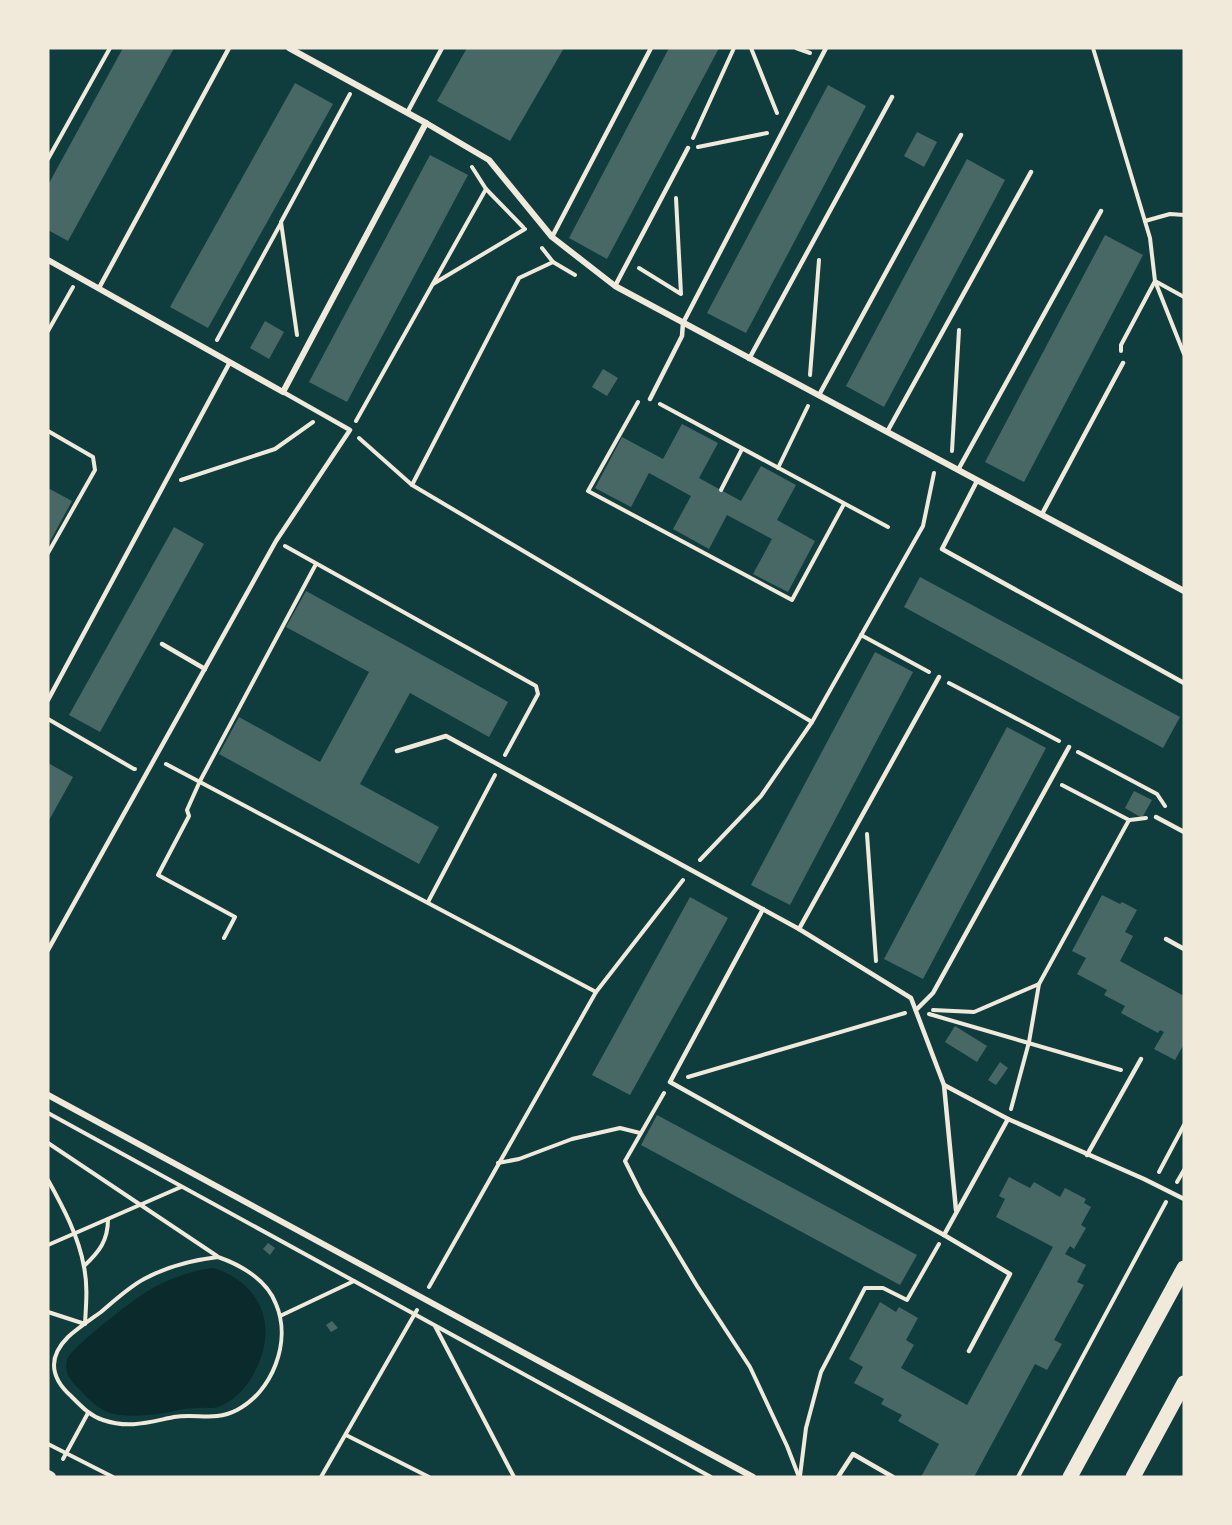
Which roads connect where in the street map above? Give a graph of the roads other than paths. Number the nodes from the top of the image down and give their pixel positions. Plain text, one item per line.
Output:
1 (229, 48) edge
2 (289, 48) edge
3 (442, 48) edge
4 (651, 48) edge
5 (826, 48) edge
6 (892, 97) dead end
7 (407, 113) junction
8 (426, 123) junction
9 (961, 135) dead end
10 (688, 148) road end
11 (1031, 172) dead end
12 (1101, 211) dead end
13 (552, 237) junction
14 (48, 260) edge
15 (615, 286) junction
16 (99, 288) junction
17 (683, 323) junction
18 (750, 359) junction
19 (230, 362) junction
20 (1123, 363) road end
21 (283, 392) junction
22 (819, 395) junction
23 (650, 399) road end
24 (887, 432) junction
25 (958, 470) junction
26 (977, 481) junction
27 (1041, 514) junction
28 (1184, 591) edge
29 (162, 644) dead end
30 (205, 669) junction
31 (939, 678) road end
32 (1184, 683) edge
33 (48, 700) edge
34 (1069, 747) road end
35 (397, 751) dead end
36 (1156, 817) dead end
37 (1184, 825) edge
38 (1182, 831) edge
39 (763, 909) junction
40 (799, 928) junction
41 (1166, 939) dead end
42 (1184, 949) edge
43 (48, 950) edge
44 (916, 1010) junction
45 (1141, 1059) dead end
46 (944, 1085) junction
47 (48, 1095) edge
48 (1008, 1119) junction
49 (1088, 1155) junction
50 (1184, 1199) edge
51 (956, 1211) junction
52 (944, 1235) junction
53 (1184, 1268) edge
54 (969, 1351) dead end
55 (1184, 1383) edge
56 (753, 1477) edge
57 (838, 1477) edge
58 (893, 1477) edge
59 (1070, 1477) edge
60 (1133, 1477) edge

1 - 16 lane
2 - 7 street
3 - 7 lane
4 - 13 lane
5 - 17 lane
6 - 18 lane
7 - 8 street
8 - 13 street
8 - 21 street
9 - 22 lane
10 - 15 lane
11 - 24 lane
12 - 25 lane
13 - 15 street
14 - 16 street
15 - 17 street
16 - 19 street
17 - 18 street
17 - 23 lane
18 - 22 street
19 - 21 street
19 - 33 lane
20 - 27 lane
21 - 30 lane
22 - 24 street
24 - 25 street
25 - 26 street
26 - 27 street
26 - 32 lane
27 - 28 street
29 - 30 lane
30 - 43 lane
31 - 40 lane
34 - 44 lane
35 - 39 lane
36 - 38 lane
37 - 38 lane
39 - 40 lane
39 - 52 lane
40 - 44 lane
41 - 42 lane
44 - 46 lane
45 - 49 lane
46 - 48 lane
46 - 51 lane
47 - 56 street
48 - 49 lane
48 - 51 lane
49 - 50 lane
51 - 52 lane
52 - 54 lane
53 - 59 main road
55 - 60 main road
57 - 58 lane

